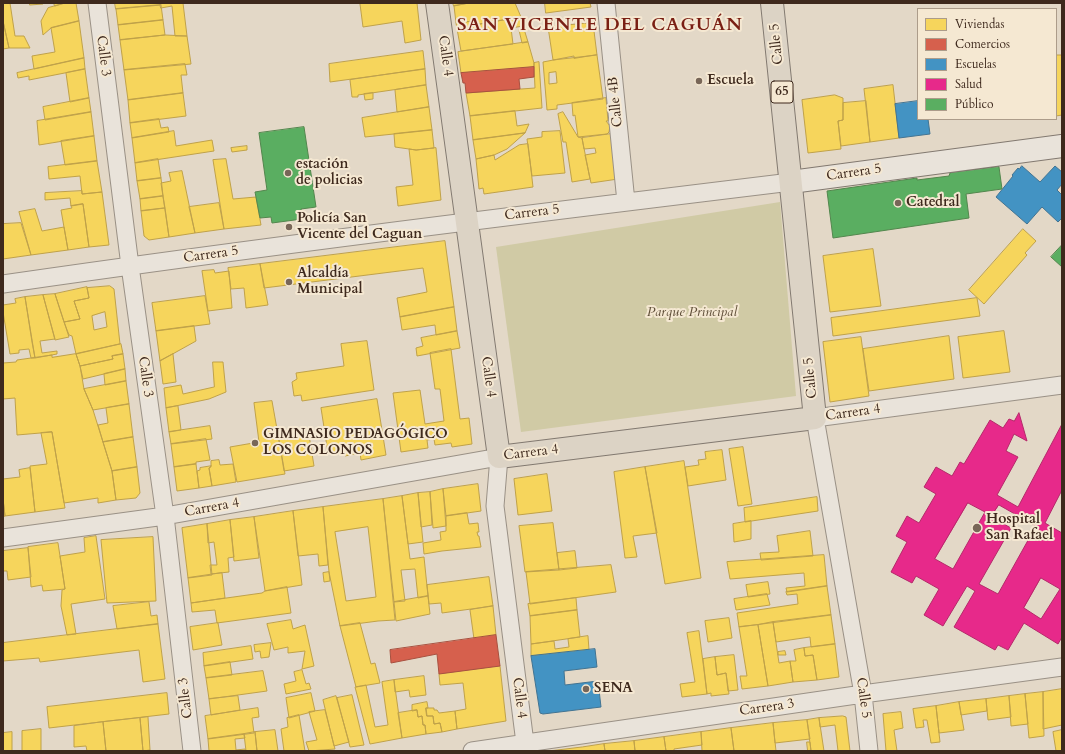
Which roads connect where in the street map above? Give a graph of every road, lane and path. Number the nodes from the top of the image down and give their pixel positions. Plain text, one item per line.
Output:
1 (97, 3) edge
2 (437, 3) edge
3 (606, 3) edge
4 (772, 3) edge
5 (1062, 146) edge
6 (791, 182) junction
7 (626, 202) junction
8 (467, 221) junction
9 (130, 266) junction
10 (3, 284) edge
11 (1062, 385) edge
12 (815, 418) junction
13 (499, 457) junction
14 (164, 516) junction
15 (3, 538) edge
16 (1062, 667) edge
17 (863, 694) junction
18 (525, 747) edge
19 (192, 751) edge
20 (472, 751) edge
21 (869, 751) edge

1 - 9 street, Calle 3
2 - 8 main road, Calle 4
3 - 7 street, Calle 4B
4 - 6 main road, Calle 5 / 65
5 - 6 main road, Carrera 5
6 - 7 street, Carrera 5
6 - 12 main road, Calle 5
7 - 8 street, Carrera 5
8 - 9 street, Carrera 5
8 - 13 main road, Calle 4
9 - 10 street, Carrera 5
9 - 14 street, Calle 3
11 - 12 street, Carrera 4
12 - 13 main road, Carrera 4
12 - 17 street, Calle 5
13 - 14 street, Carrera 4
13 - 18 street, Calle 4
14 - 15 street, Carrera 4
14 - 19 street, Calle 3
16 - 17 street, Carrera 3
17 - 18 street, Carrera 3
17 - 21 street, Calle 5
18 - 20 street, Carrera 3

